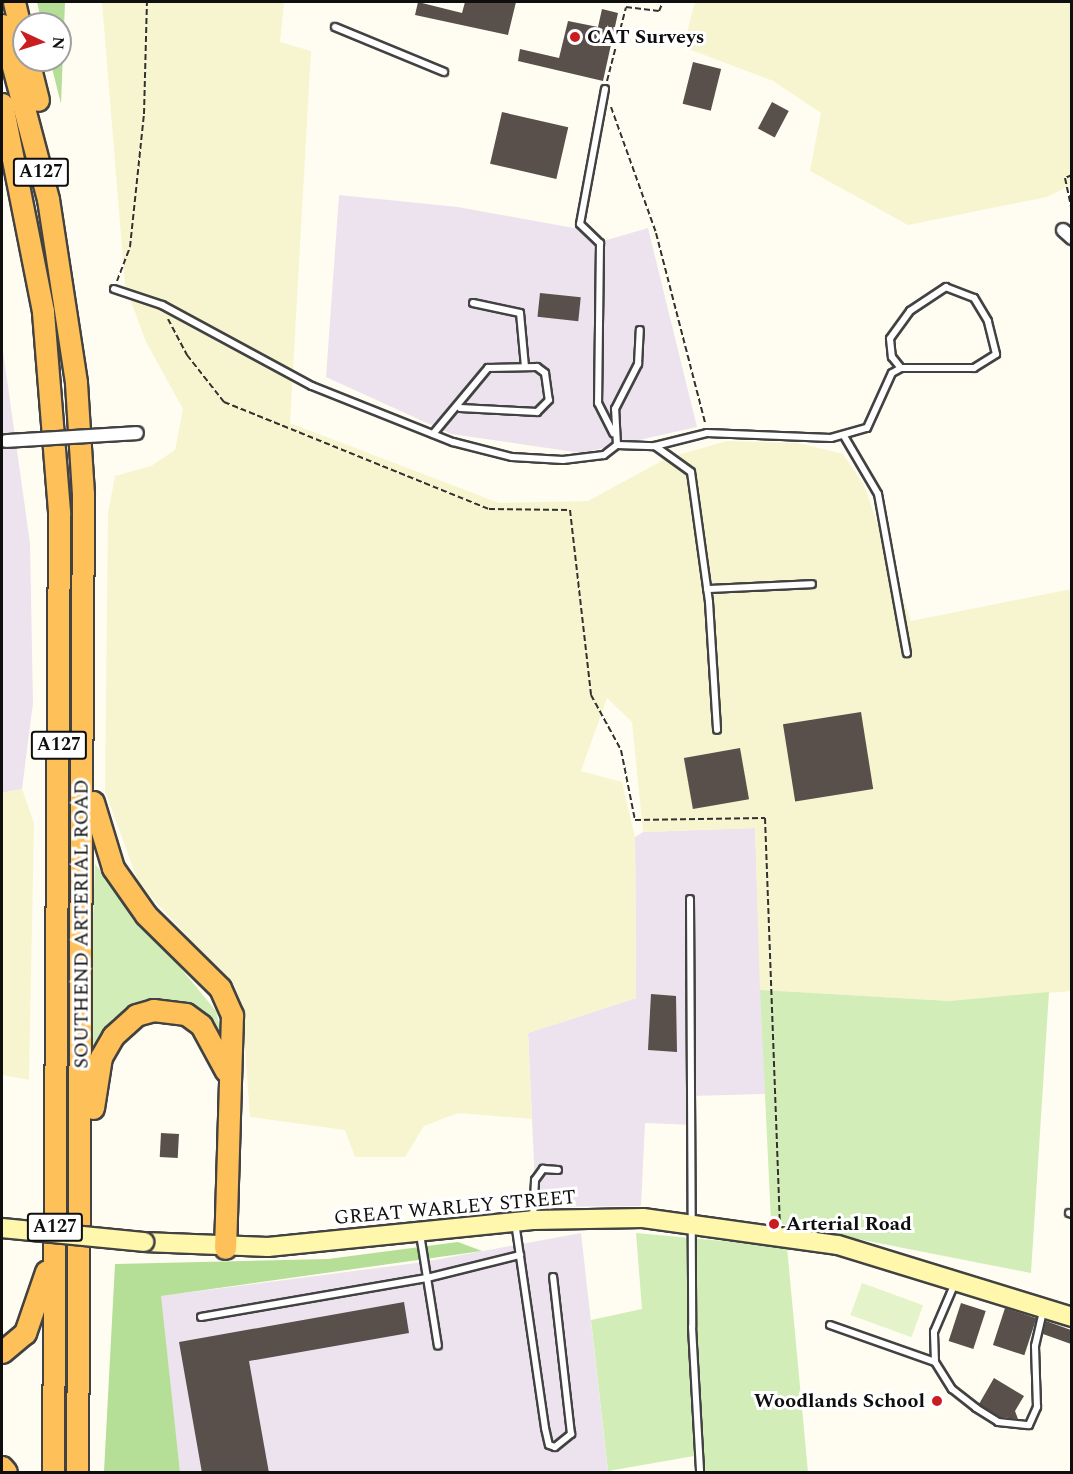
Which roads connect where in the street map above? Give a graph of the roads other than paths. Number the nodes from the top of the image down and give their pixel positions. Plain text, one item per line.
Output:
1 (2, 25) edge
2 (335, 27) dead end
3 (31, 72) edge
4 (444, 72) dead end
5 (605, 89) road end
6 (2, 104) edge
7 (2, 158) edge
8 (114, 289) road end
9 (473, 303) dead end
10 (69, 322) junction
11 (640, 330) dead end
12 (49, 363) junction
13 (525, 367) junction
14 (901, 368) junction
15 (460, 408) junction
16 (137, 433) dead end
17 (433, 434) junction
18 (614, 435) junction
19 (844, 436) junction
20 (4, 440) edge
21 (618, 445) junction
22 (655, 446) junction
23 (812, 584) dead end
24 (707, 589) junction
25 (907, 653) dead end
26 (84, 711) junction
27 (717, 730) dead end
28 (690, 899) dead end
29 (227, 1074) junction
30 (56, 1128) junction
31 (558, 1170) dead end
32 (524, 1221) junction
33 (693, 1222) junction
34 (2, 1228) edge
35 (419, 1231) junction
36 (225, 1248) junction
37 (520, 1255) junction
38 (553, 1277) dead end
39 (427, 1278) junction
40 (957, 1280) junction
41 (1043, 1308) junction
42 (201, 1317) dead end
43 (1071, 1317) edge
44 (79, 1319) junction
45 (830, 1325) dead end
46 (438, 1346) dead end
47 (2, 1352) edge
48 (935, 1362) junction
49 (2, 1467) edge
50 (6, 1473) edge
51 (52, 1473) edge
52 (77, 1473) edge
53 (700, 1473) edge

1 - 10 highway, SOUTHEND ARTERIAL ROAD / A127
2 - 4 lane
3 - 10 highway
5 - 18 lane
6 - 12 highway, SOUTHEND ARTERIAL ROAD / A127
7 - 12 highway
8 - 17 lane
9 - 13 lane
10 - 26 highway, SOUTHEND ARTERIAL ROAD / A127
11 - 18 lane
12 - 30 highway, SOUTHEND ARTERIAL ROAD / A127
13 - 15 lane
13 - 15 lane
14 - 14 lane
14 - 19 lane
15 - 17 lane
16 - 20 street, bridge
17 - 21 lane
18 - 21 lane
19 - 22 lane
19 - 25 lane
21 - 22 lane
22 - 24 lane
23 - 24 lane
24 - 27 lane
26 - 29 highway
26 - 44 highway, SOUTHEND ARTERIAL ROAD / A127
28 - 33 lane
29 - 36 highway
29 - 44 highway
30 - 47 highway
30 - 51 highway, SOUTHEND ARTERIAL ROAD / A127
31 - 32 lane
32 - 33 main road, GREAT WARLEY STREET
32 - 35 main road, GREAT WARLEY STREET
32 - 37 lane
33 - 40 main road, GREAT WARLEY STREET
33 - 53 lane
34 - 36 main road, GREAT WARLEY STREET, bridge
35 - 36 main road, GREAT WARLEY STREET
35 - 39 lane
37 - 38 lane
37 - 39 lane
39 - 42 lane
39 - 46 lane
40 - 41 main road, GREAT WARLEY STREET
40 - 48 lane
41 - 43 main road, GREAT WARLEY STREET
41 - 48 lane
44 - 52 highway, SOUTHEND ARTERIAL ROAD / A127
45 - 48 lane
49 - 50 highway

